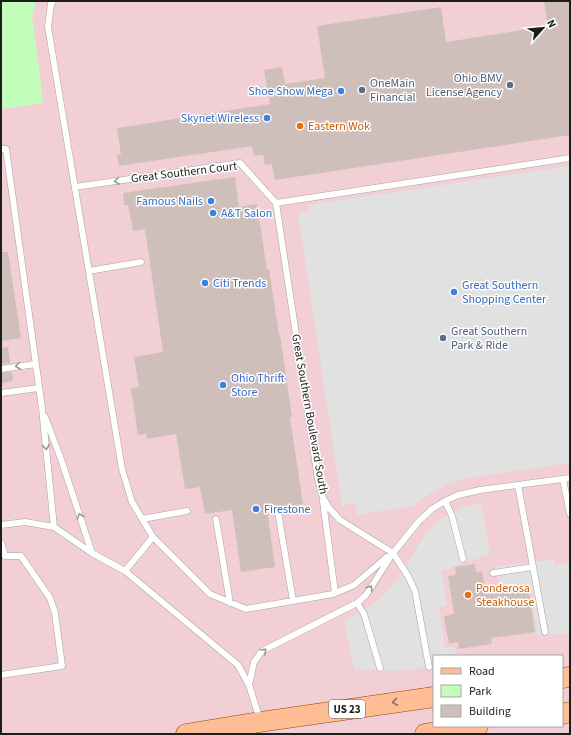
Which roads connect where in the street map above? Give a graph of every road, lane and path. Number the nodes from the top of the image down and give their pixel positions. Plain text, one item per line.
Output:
1 (53, 1) edge
2 (1, 149) edge
3 (570, 158) edge
4 (75, 187) junction
5 (276, 203) junction
6 (141, 262) dead end
7 (89, 271) junction
8 (36, 364) junction
9 (1, 369) edge
10 (39, 388) junction
11 (1, 393) edge
12 (42, 408) junction
13 (567, 479) edge
14 (518, 485) junction
15 (323, 498) junction
16 (445, 500) junction
17 (187, 511) dead end
18 (278, 512) dead end
19 (570, 514) edge
20 (142, 519) junction
21 (216, 519) dead end
22 (1, 525) edge
23 (54, 527) junction
24 (153, 537) junction
25 (1, 543) edge
26 (393, 552) junction
27 (92, 553) junction
28 (463, 559) dead end
29 (533, 567) junction
30 (125, 571) junction
31 (493, 573) dead end
32 (335, 593) junction
33 (293, 601) junction
34 (230, 603) junction
35 (357, 603) junction
36 (545, 632) dead end
37 (429, 667) dead end
38 (380, 668) dead end
39 (1, 675) edge
40 (249, 686) junction
41 (433, 697) edge
42 (471, 727) edge
43 (257, 728) edge
44 (186, 734) edge
45 (425, 734) edge

1 - 4 lane
2 - 8 lane
3 - 5 lane
5 -> 4 lane, Great Southern Court
4 - 7 lane
5 - 15 lane, Great Southern Boulevard South
6 - 7 lane
7 - 20 lane
8 -> 9 lane
8 - 10 lane
10 - 11 lane
10 - 12 lane
12 -> 23 lane
27 -> 12 lane
13 - 14 lane
13 - 19 lane
14 - 16 lane
14 - 29 lane
15 - 26 lane, Great Southern Boulevard South
15 - 32 lane
16 - 26 lane
16 - 28 lane
17 - 20 lane
18 - 33 lane
20 - 24 lane
21 - 34 lane
22 - 23 lane
23 - 27 lane
24 - 30 lane
24 - 34 lane
25 - 39 lane
26 - 32 lane
35 -> 26 lane
26 - 37 lane
27 - 30 lane
29 - 31 lane
29 - 36 lane
30 - 40 lane
32 - 33 lane
33 - 34 lane
35 - 38 lane
40 -> 35 lane
40 - 43 lane
41 -> 43 main road, US 23
42 - 45 main road
43 - 44 main road, US 23

